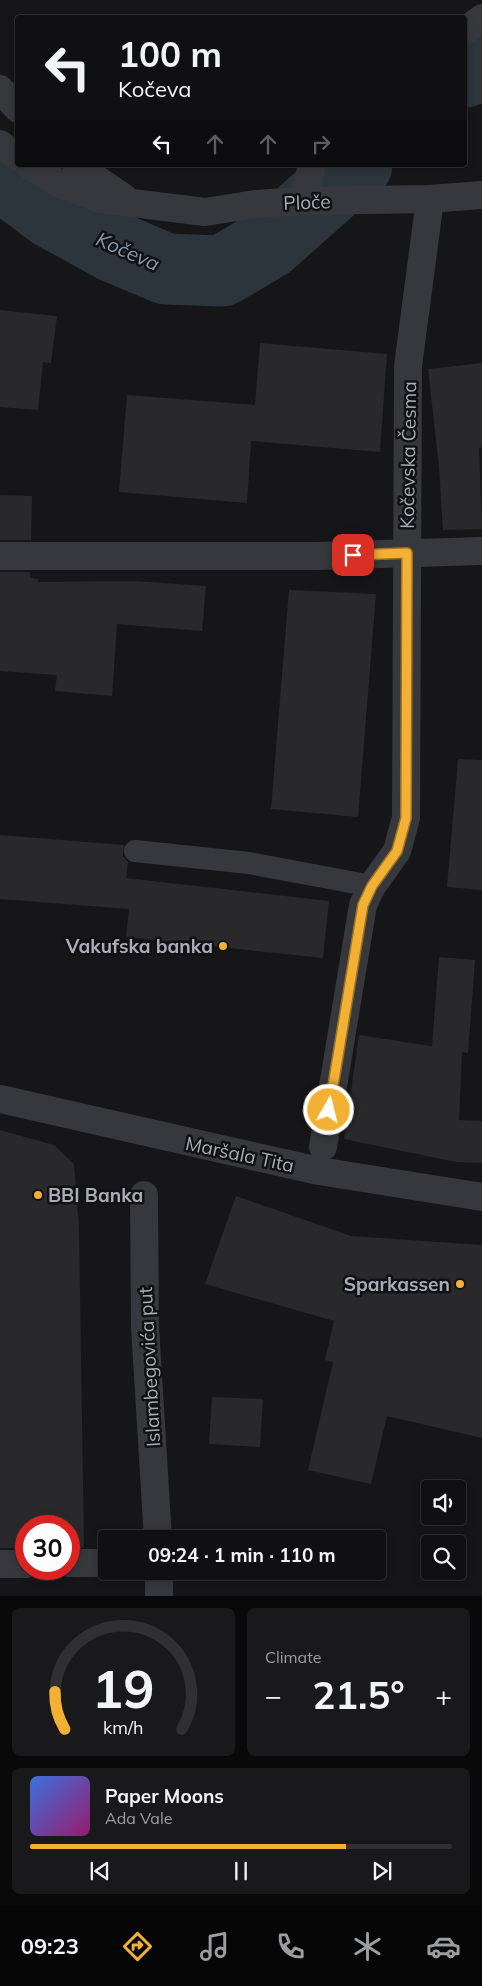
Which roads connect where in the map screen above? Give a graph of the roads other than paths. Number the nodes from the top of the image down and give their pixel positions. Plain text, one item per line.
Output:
1 (482, 18) edge
2 (467, 29) edge
3 (0, 89) edge
4 (15, 106) edge
5 (0, 144) edge
6 (15, 155) edge
7 (33, 167) edge
8 (79, 167) edge
9 (312, 167) edge
10 (482, 195) edge
11 (430, 199) junction
12 (303, 201) junction
13 (132, 203) junction
14 (482, 551) edge
15 (407, 553) junction
16 (0, 556) edge
17 (135, 851) dead end
18 (372, 886) junction
19 (0, 1099) edge
20 (323, 1147) dead end
21 (144, 1195) dead end
22 (482, 1197) edge
23 (157, 1530) edge
24 (80, 1563) edge
25 (98, 1563) edge
26 (0, 1564) edge
27 (15, 1564) edge
28 (159, 1580) edge
29 (159, 1596) edge

1 - 2 street
3 - 4 street
5 - 6 street
7 - 13 street, Ploče
8 - 13 street, Ploče
9 - 12 street
10 - 11 street, Ploče
11 - 12 street, Ploče
11 - 15 street, Kočevska Česma
12 - 13 street, Ploče
14 - 15 street
15 - 16 street
15 - 18 street, Kočevska Česma
17 - 18 lane
18 - 20 street, Kočevska Česma
19 - 22 street, Maršala Tita
21 - 23 street, Islambegovića put
24 - 25 street
26 - 27 street
28 - 29 street

